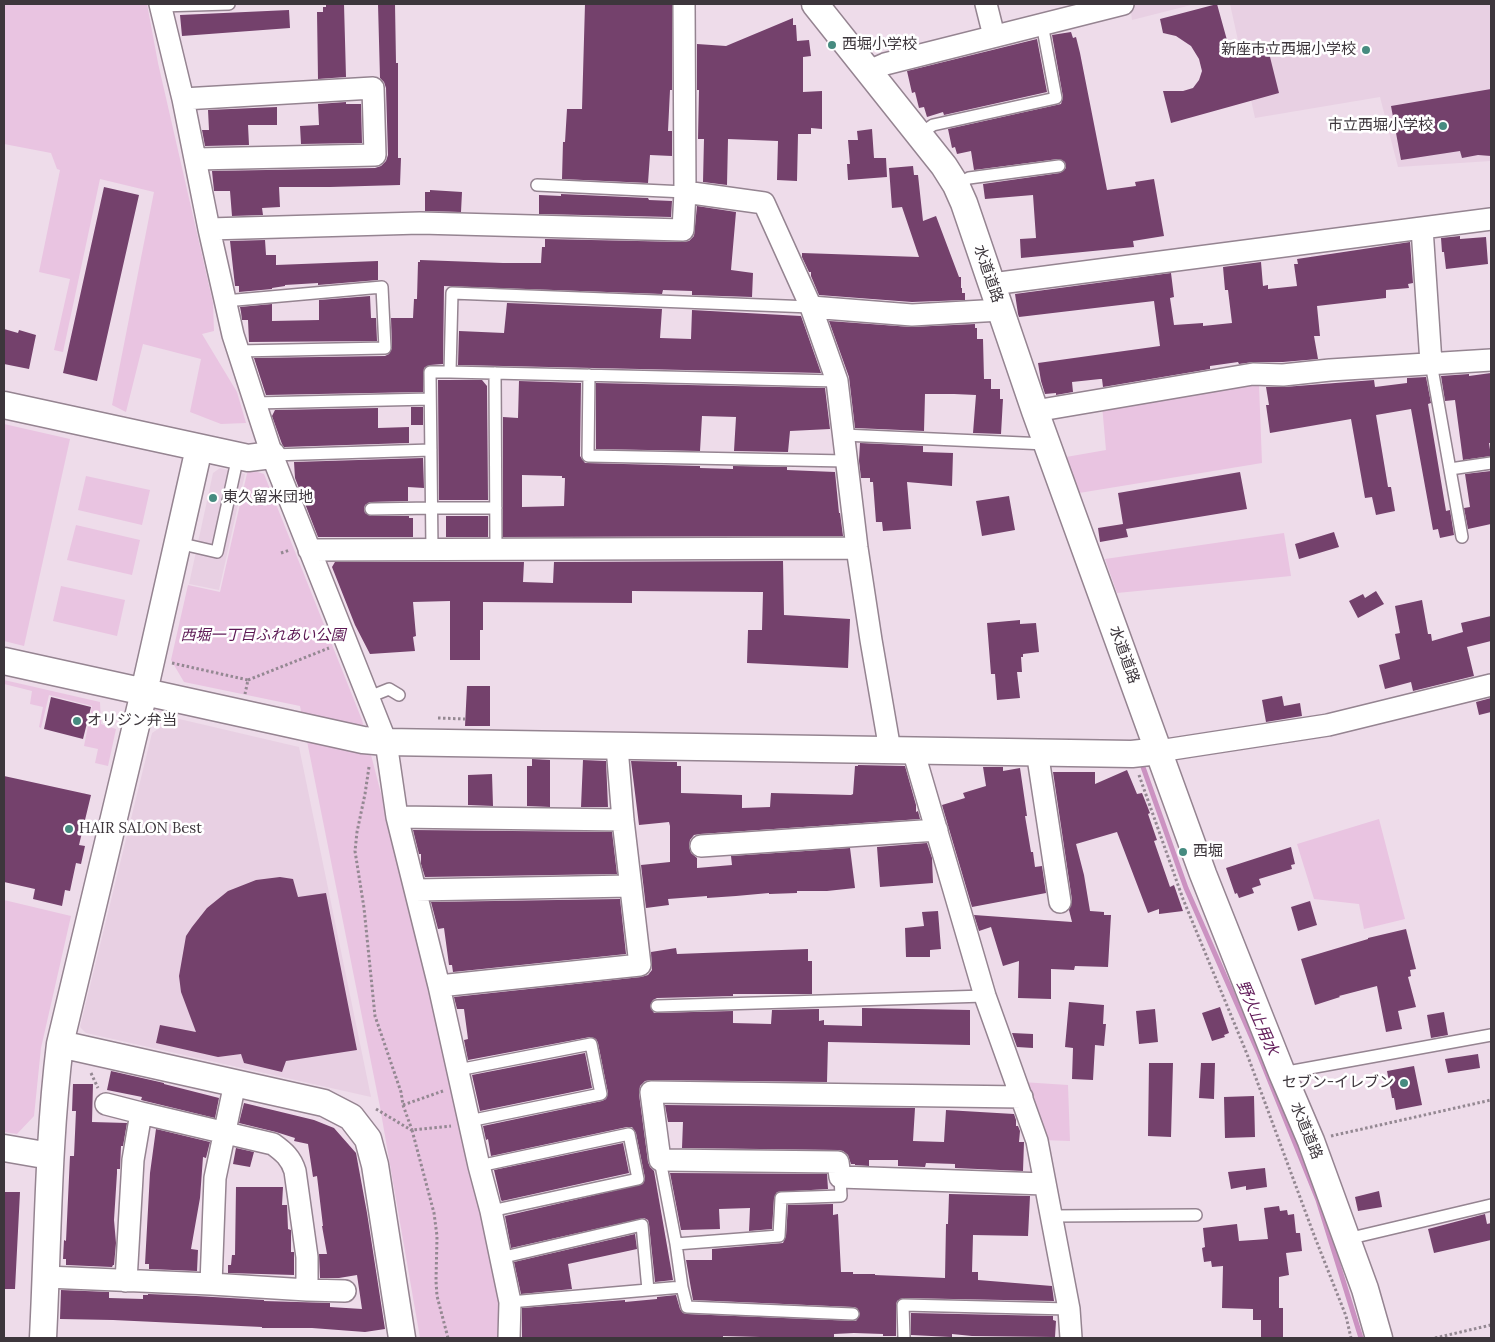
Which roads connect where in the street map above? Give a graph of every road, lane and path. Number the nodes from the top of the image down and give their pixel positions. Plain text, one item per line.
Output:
1 (229, 4) edge
2 (684, 4) edge
3 (815, 4) edge
4 (986, 4) edge
5 (160, 5) edge
6 (1116, 5) edge
7 (1042, 24) junction
8 (994, 36) junction
9 (869, 71) junction
10 (183, 99) junction
11 (920, 134) junction
12 (196, 159) junction
13 (1059, 166) dead end
14 (537, 185) dead end
15 (956, 185) junction
16 (684, 192) junction
17 (1491, 218) edge
18 (1422, 228) junction
19 (209, 229) junction
20 (992, 284) junction
21 (225, 301) junction
22 (811, 307) junction
23 (1001, 310) junction
24 (238, 351) junction
25 (1491, 360) edge
26 (1430, 363) junction
27 (450, 372) junction
28 (495, 372) junction
29 (589, 375) junction
30 (837, 382) junction
31 (430, 399) junction
32 (255, 403) junction
33 (4, 405) edge
34 (1035, 411) junction
35 (843, 435) junction
36 (1047, 444) junction
37 (199, 448) junction
38 (431, 450) junction
39 (272, 455) junction
40 (238, 456) junction
41 (846, 461) junction
42 (1491, 462) edge
43 (1450, 469) junction
44 (432, 508) junction
45 (496, 508) junction
46 (371, 509) dead end
47 (1462, 537) dead end
48 (178, 543) junction
49 (496, 548) junction
50 (857, 548) junction
51 (308, 550) junction
52 (432, 550) junction
53 (326, 649) dead end
54 (4, 661) edge
55 (169, 662) dead end
56 (248, 680) junction
57 (1491, 685) edge
58 (144, 692) junction
59 (399, 695) dead end
60 (369, 697) junction
61 (244, 698) dead end
62 (465, 719) dead end
63 (438, 730) junction
64 (386, 742) junction
65 (617, 747) junction
66 (902, 750) junction
67 (1037, 751) junction
68 (1159, 751) junction
69 (1132, 754) junction
70 (369, 765) dead end
71 (397, 817) junction
72 (623, 820) junction
73 (936, 830) junction
74 (700, 846) dead end
75 (630, 886) junction
76 (416, 890) junction
77 (1060, 902) dead end
78 (439, 986) junction
79 (985, 996) junction
80 (657, 1006) dead end
81 (1491, 1035) edge
82 (60, 1044) junction
83 (89, 1069) dead end
84 (458, 1070) junction
85 (1282, 1073) junction
86 (235, 1083) junction
87 (448, 1089) dead end
88 (1022, 1097) junction
89 (1491, 1100) edge
90 (106, 1104) joint
91 (403, 1105) junction
92 (376, 1109) dead end
93 (141, 1113) junction
94 (463, 1123) junction
95 (412, 1130) junction
96 (224, 1132) junction
97 (1311, 1141) junction
98 (4, 1148) edge
99 (50, 1156) junction
100 (660, 1160) junction
101 (479, 1166) junction
102 (840, 1177) junction
103 (1045, 1184) junction
104 (1491, 1205) edge
105 (491, 1211) junction
106 (1052, 1216) junction
107 (1196, 1216) dead end
108 (1347, 1239) junction
109 (676, 1244) junction
110 (500, 1258) junction
111 (46, 1277) junction
112 (126, 1281) junction
113 (211, 1284) junction
114 (682, 1287) junction
115 (307, 1290) junction
116 (648, 1290) junction
117 (345, 1291) dead end
118 (510, 1302) junction
119 (1069, 1310) junction
120 (853, 1314) dead end
121 (1491, 1325) edge
122 (43, 1338) edge
123 (402, 1338) edge
124 (448, 1338) edge
125 (509, 1338) edge
126 (904, 1338) edge
127 (1071, 1338) edge
128 (1351, 1338) edge
129 (1379, 1338) edge
130 (1435, 1338) edge

1 - 5 lane
2 - 16 street
3 - 9 street, 水道道路
4 - 8 street
5 - 10 street
6 - 7 street
7 - 8 street
7 - 11 lane
8 - 9 street
9 - 11 street, 水道道路
10 - 12 street
10 - 12 street
11 - 15 street, 水道道路
12 - 19 street
13 - 15 lane
14 - 16 lane
15 - 20 street, 水道道路
16 - 19 street
16 - 22 street
17 - 18 street
18 - 20 street
18 - 26 street
19 - 21 street
20 - 23 street, 水道道路
21 - 24 street
21 - 24 lane
22 - 23 street
22 - 27 lane
22 - 30 street
23 - 34 street, 水道道路
24 - 32 street
25 - 26 street
26 - 34 street
26 - 43 lane
27 - 28 lane
27 - 31 lane
28 - 29 lane
28 - 45 lane
29 - 30 lane
29 - 41 lane
30 - 35 street
31 - 32 lane
31 - 38 lane
32 - 39 street
33 - 37 street
34 - 36 street, 水道道路
35 - 36 lane
35 - 41 street
36 - 68 street, 水道道路
37 - 40 street
37 - 48 street
38 - 39 lane
38 - 44 lane
39 - 40 street
39 - 51 street
40 - 48 lane
41 - 50 street
42 - 43 lane
43 - 47 lane
44 - 45 lane
44 - 46 lane
44 - 52 lane
45 - 49 lane
48 - 58 street
49 - 50 street
49 - 52 street
50 - 66 street
51 - 52 street
51 - 60 street
53 - 56 path
54 - 58 street
55 - 56 path
56 - 61 path
57 - 68 street
58 - 64 street
58 - 82 street
59 - 60 lane
60 - 64 street
62 - 63 path
63 - 64 street
63 - 65 street
64 - 71 street
65 - 66 street
65 - 72 street
66 - 67 street
66 - 73 street
67 - 69 street
67 - 77 street
68 - 69 street
68 - 85 street, 水道道路
69 - 128 path
70 - 91 path
71 - 72 street
71 - 76 street
72 - 75 street
73 - 74 street
73 - 79 street
75 - 76 street
75 - 78 street
76 - 78 street
78 - 84 street
79 - 80 lane
79 - 88 street
81 - 85 lane
82 - 86 street
82 - 99 street
83 - 90 path
84 - 94 street
84 - 94 lane
85 - 97 street, 水道道路
86 - 96 street
86 - 123 street
87 - 91 path
88 - 100 street
88 - 103 street
89 - 97 path
90 - 93 street
91 - 95 path
92 - 95 path
93 - 96 street
93 - 112 street
94 - 95 path
94 - 101 street
95 - 124 path
96 - 113 street
96 - 115 street
97 - 108 street, 水道道路
98 - 99 street
99 - 111 street
100 - 102 street
100 - 109 lane
101 - 105 street
101 - 105 lane
102 - 103 street
102 - 109 lane
103 - 106 street
104 - 108 lane
105 - 110 street
106 - 107 lane
106 - 119 street
108 - 129 street, 水道道路
109 - 114 lane
110 - 116 lane
110 - 118 street
111 - 112 street
111 - 122 street
112 - 113 street
113 - 115 street
114 - 116 lane
114 - 120 lane
115 - 117 street
116 - 118 lane
118 - 125 street
119 - 126 lane
119 - 127 street
121 - 130 path

